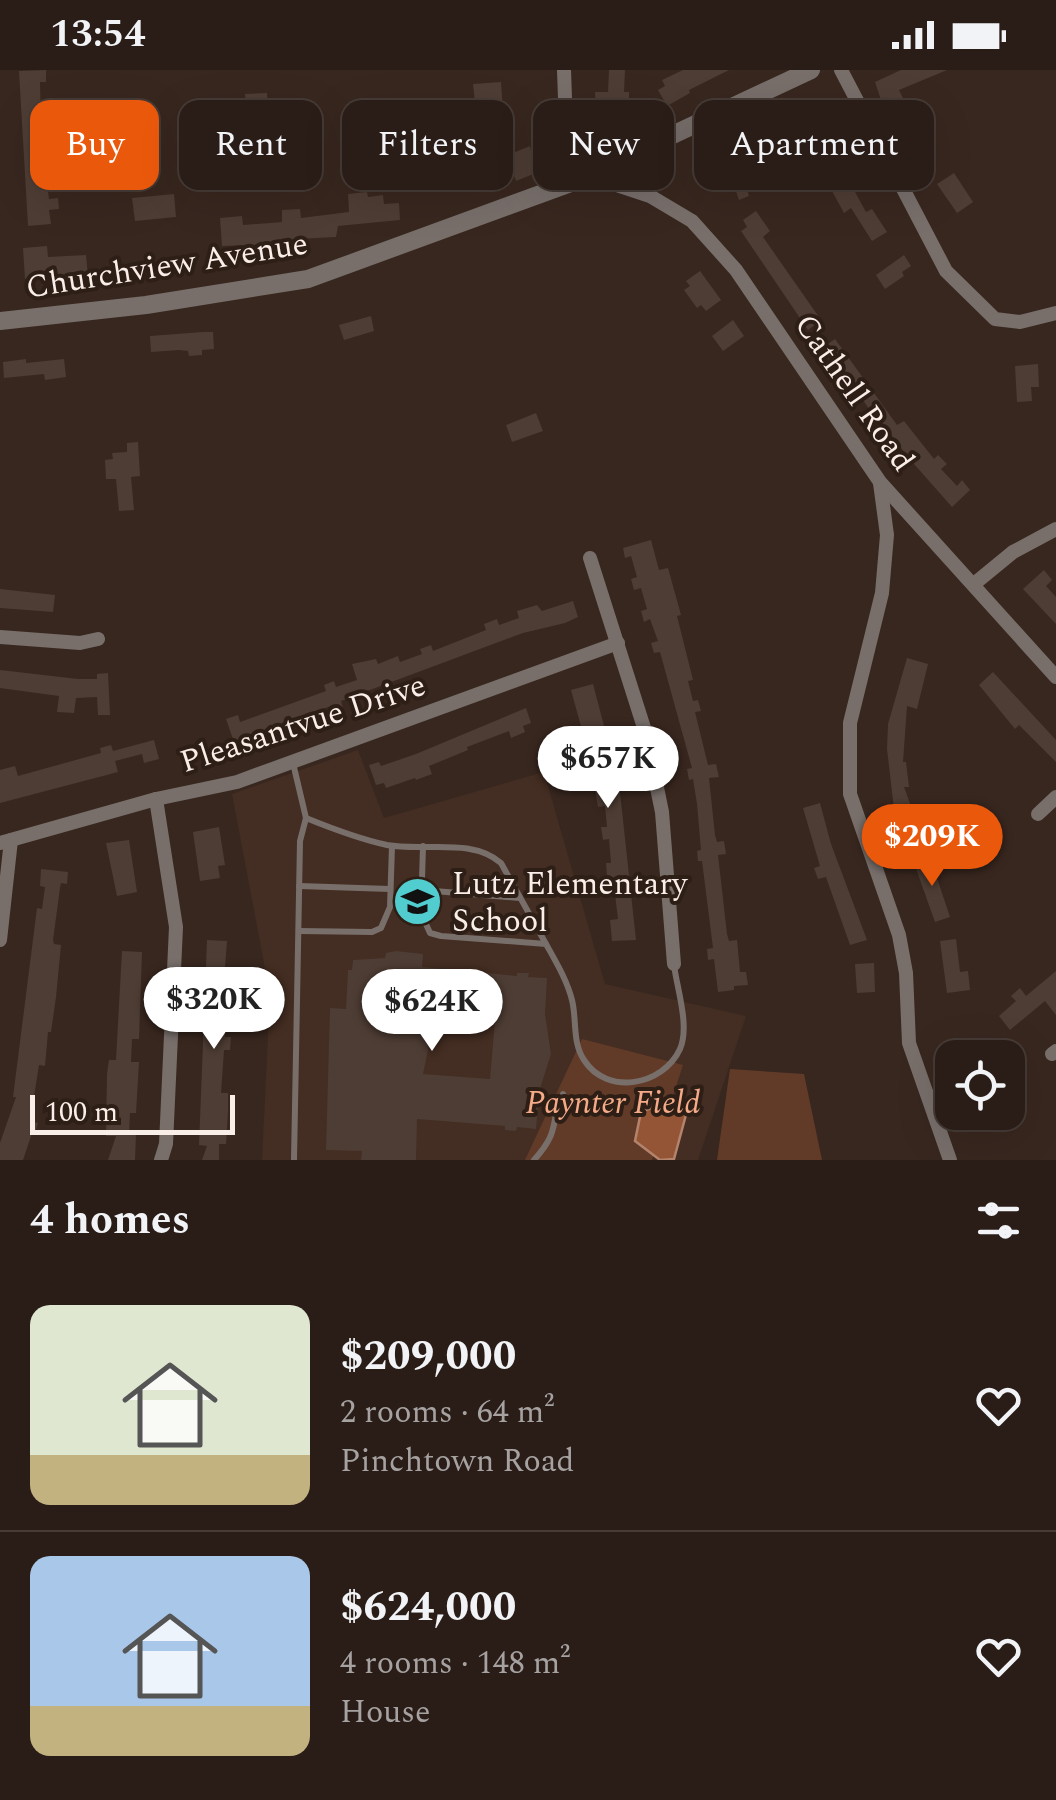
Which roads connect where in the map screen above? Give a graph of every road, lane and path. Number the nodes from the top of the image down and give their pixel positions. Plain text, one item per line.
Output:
1 (564, 70) edge
2 (811, 70) edge
3 (840, 70) edge
4 (565, 100) edge
5 (674, 134) edge
6 (552, 190) edge
7 (632, 190) edge
8 (1056, 313) edge
9 (0, 321) edge
10 (880, 482) junction
11 (1056, 529) edge
12 (590, 558) dead end
13 (974, 584) junction
14 (0, 637) edge
15 (98, 639) dead end
16 (618, 643) junction
17 (1056, 677) edge
18 (293, 762) junction
19 (1056, 797) edge
20 (156, 799) junction
21 (1038, 814) dead end
22 (306, 818) junction
23 (6, 841) edge
24 (392, 846) junction
25 (423, 846) junction
26 (300, 886) junction
27 (390, 888) junction
28 (422, 890) junction
29 (520, 898) junction
30 (298, 931) junction
31 (0, 940) edge
32 (546, 944) junction
33 (674, 964) joint
34 (563, 1094) dead end
35 (162, 1160) edge
36 (294, 1160) edge
37 (534, 1160) edge
38 (950, 1160) edge

1 - 4 street
2 - 5 street, Churchview Avenue
3 - 8 street
6 - 9 street, Churchview Avenue
7 - 10 street, Cathell Road
10 - 13 street, Cathell Road
10 - 38 street
11 - 13 street
12 - 16 street
13 - 17 street, Cathell Road
14 - 15 street
16 - 18 street, Pleasantvue Drive
16 - 33 street
18 - 20 street, Pleasantvue Drive
18 - 22 lane
19 - 21 street
20 - 23 street, Pleasantvue Drive
20 - 35 street
22 - 24 lane
22 - 26 lane
23 - 31 street
24 - 25 lane
24 - 27 lane
25 - 28 lane
25 - 29 lane
26 - 27 lane
26 - 30 lane
27 - 30 lane
28 - 29 lane
28 - 32 lane
29 - 32 lane
30 - 36 lane
32 - 33 lane
34 - 37 lane

